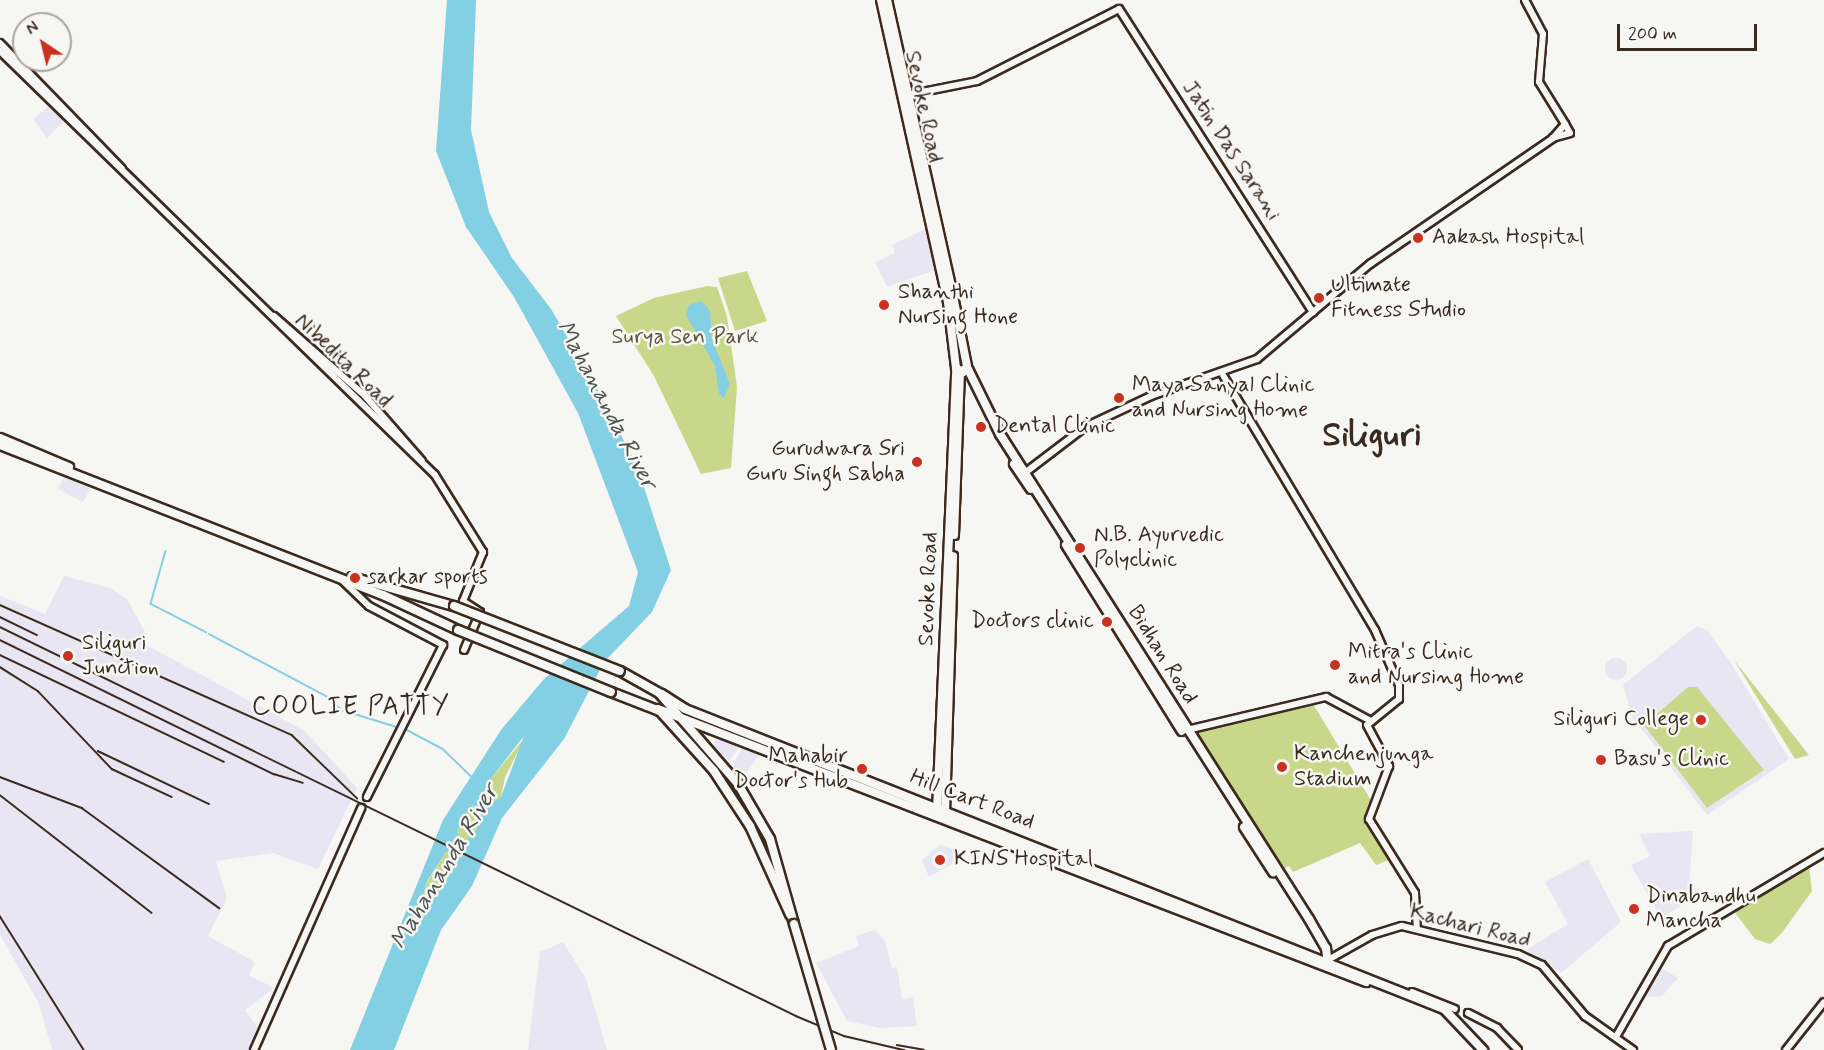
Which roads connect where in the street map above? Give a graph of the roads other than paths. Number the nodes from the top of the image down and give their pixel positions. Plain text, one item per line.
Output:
1 (881, 0) edge
2 (887, 0) edge
3 (1525, 0) edge
4 (0, 43) edge
5 (0, 51) edge
6 (904, 95) junction
7 (123, 171) junction
8 (1313, 312) junction
9 (961, 367) junction
10 (1223, 375) junction
11 (4, 443) edge
12 (1024, 474) junction
13 (150, 501) junction
14 (340, 578) junction
15 (464, 650) dead end
16 (656, 708) junction
17 (680, 712) junction
18 (1369, 720) junction
19 (674, 724) junction
20 (1185, 730) junction
21 (367, 797) dead end
22 (361, 808) dead end
23 (942, 811) junction
24 (1824, 853) edge
25 (793, 920) junction
26 (1417, 928) junction
27 (1324, 962) junction
28 (1378, 984) junction
29 (1824, 1002) edge
30 (1455, 1009) dead end
31 (1468, 1013) dead end
32 (1617, 1035) junction
33 (254, 1050) edge
34 (831, 1050) edge
35 (1483, 1050) edge
36 (1518, 1050) edge
37 (1633, 1050) edge
38 (1786, 1050) edge

1 - 6 main road, Sevoke Road
2 - 6 main road, Sevoke Road
3 - 8 street
4 - 7 street, Nibedita Road
5 - 7 street, Nibedita Road
6 - 8 street, Jatin Das Sarani
6 - 9 main road, Sevoke Road
7 - 15 street, Nibedita Road
8 - 10 street
9 - 12 main road, Bidhan Road
9 - 23 main road, Sevoke Road
10 - 12 street
10 - 18 street
11 - 13 main road
12 - 20 main road, Bidhan Road
13 - 14 main road, Hill Cart Road
13 - 17 main road, bridge
14 - 16 main road, Hill Cart Road, bridge
14 - 21 street
16 - 17 main road, Hill Cart Road
16 - 19 main road
17 - 19 main road
17 - 23 main road, Hill Cart Road
17 - 25 main road
18 - 20 street
18 - 26 street
19 - 25 main road
20 - 27 main road, Bidhan Road
22 - 33 street
23 - 27 main road, Hill Cart Road
24 - 32 street
25 - 34 main road, bridge
26 - 27 street, Kachari Road
26 - 32 street, Kachari Road
27 - 28 main road, Hill Cart Road
28 - 30 street
28 - 35 main road, Hill Cart Road
29 - 38 street
31 - 36 street
32 - 37 street, Kachari Road

